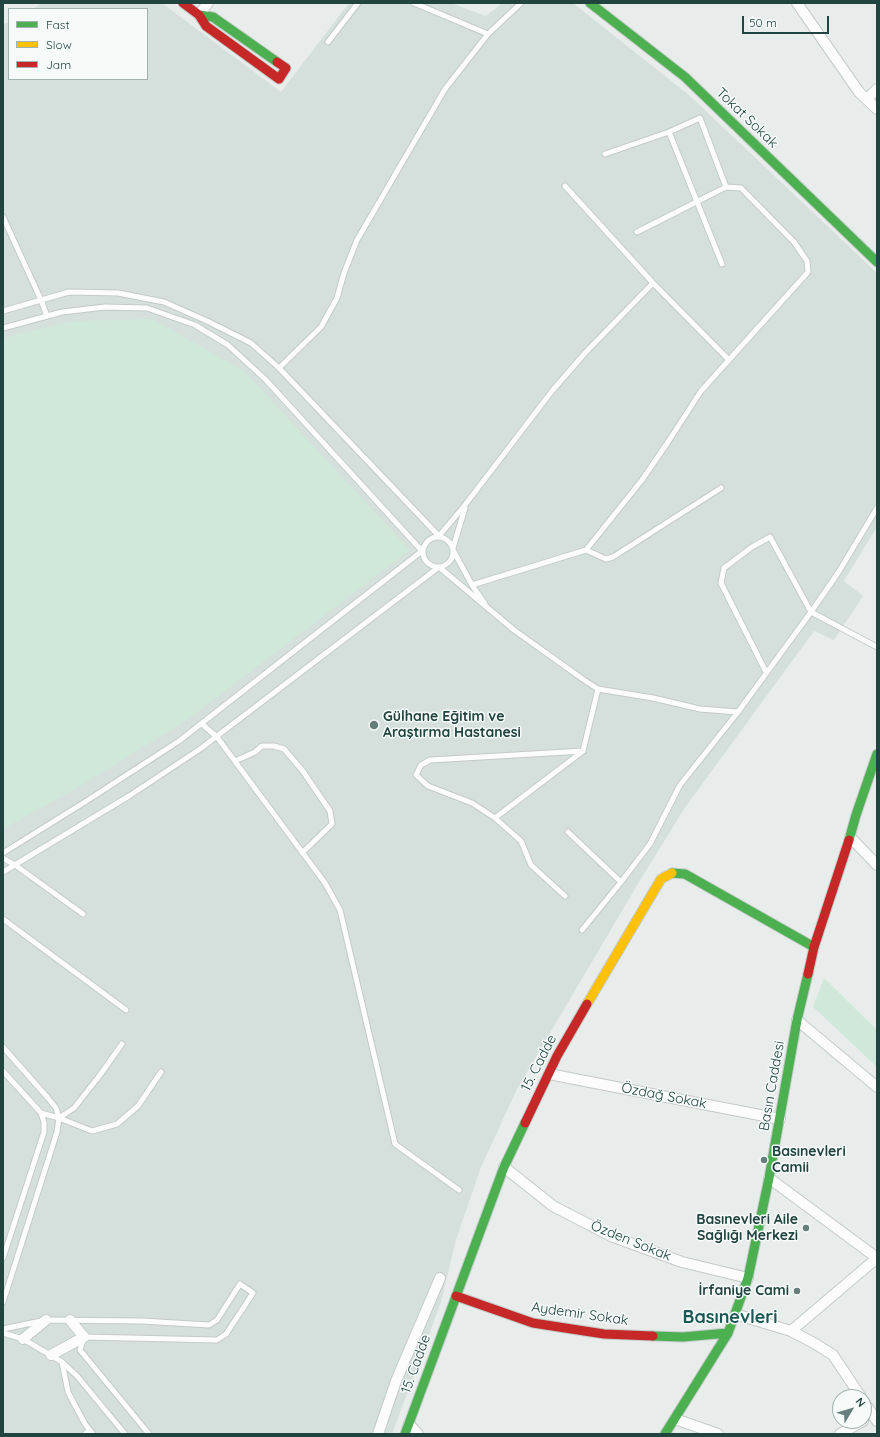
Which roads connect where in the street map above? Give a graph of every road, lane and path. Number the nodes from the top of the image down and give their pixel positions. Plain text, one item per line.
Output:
1 (183, 3) edge
2 (208, 3) edge
3 (358, 3) edge
4 (414, 3) edge
5 (521, 3) edge
6 (590, 3) edge
7 (797, 3) edge
8 (199, 15) junction
9 (488, 34) junction
10 (328, 42) dead end
11 (877, 89) edge
12 (867, 99) junction
13 (877, 109) edge
14 (669, 132) junction
15 (605, 154) dead end
16 (565, 186) dead end
17 (726, 187) junction
18 (698, 201) junction
19 (3, 217) edge
20 (637, 232) dead end
21 (877, 262) edge
22 (722, 264) dead end
23 (653, 283) junction
24 (41, 300) junction
25 (3, 311) edge
26 (47, 316) junction
27 (3, 328) edge
28 (729, 360) junction
29 (279, 368) junction
30 (721, 488) dead end
31 (465, 505) junction
32 (877, 508) edge
33 (439, 536) junction
34 (453, 549) junction
35 (586, 550) junction
36 (422, 551) junction
37 (439, 567) junction
38 (472, 585) junction
39 (489, 609) junction
40 (812, 612) junction
41 (877, 647) edge
42 (766, 672) junction
43 (598, 689) junction
44 (738, 712) junction
45 (202, 724) junction
46 (217, 737) junction
47 (583, 750) junction
48 (877, 754) edge
49 (235, 761) junction
50 (495, 818) junction
51 (568, 832) dead end
52 (850, 837) junction
53 (3, 853) edge
54 (302, 853) junction
55 (3, 858) edge
56 (15, 865) junction
57 (877, 865) edge
58 (3, 872) edge
59 (621, 882) junction
60 (565, 896) dead end
61 (84, 914) dead end
62 (3, 919) edge
63 (582, 930) dead end
64 (814, 947) junction
65 (126, 1010) dead end
66 (797, 1020) junction
67 (122, 1044) dead end
68 (3, 1047) edge
69 (3, 1071) edge
70 (160, 1072) dead end
71 (549, 1074) junction
72 (877, 1087) edge
73 (41, 1113) junction
74 (59, 1118) junction
75 (780, 1119) junction
76 (504, 1167) junction
77 (769, 1178) junction
78 (459, 1190) dead end
79 (3, 1258) edge
80 (877, 1258) edge
81 (440, 1278) dead end
82 (748, 1278) junction
83 (456, 1296) junction
84 (3, 1302) edge
85 (735, 1314) junction
86 (46, 1320) junction
87 (70, 1320) junction
88 (3, 1328) edge
89 (791, 1332) junction
90 (3, 1333) edge
91 (728, 1333) junction
92 (84, 1337) junction
93 (23, 1339) junction
94 (51, 1355) junction
95 (62, 1362) junction
96 (856, 1389) edge
97 (675, 1419) junction
98 (407, 1429) edge
99 (850, 1429) edge
100 (92, 1432) edge
101 (85, 1434) edge
102 (125, 1434) edge
103 (149, 1434) edge
104 (378, 1434) edge
105 (418, 1434) edge
106 (665, 1434) edge
107 (718, 1434) edge
108 (840, 1434) edge

1 - 8 street
2 - 8 street
3 - 10 lane
4 - 9 lane
5 - 9 lane
6 - 21 street, Tokat Sokak
7 - 12 street
8 - 8 street
9 - 29 lane
11 - 12 street
12 - 13 street
14 - 15 lane
14 - 17 lane
14 - 18 lane
16 - 23 lane
17 - 18 lane
17 - 28 lane
18 - 20 lane
18 - 22 lane
19 - 24 lane
23 - 28 lane
23 - 31 lane
24 - 25 lane
24 - 26 lane
24 - 29 lane
26 - 27 lane
26 - 36 lane
28 - 35 lane
29 - 33 lane
30 - 35 lane
31 - 33 lane
31 - 34 lane
32 - 40 lane
33 - 34 lane
33 - 36 lane
34 - 37 lane
34 - 38 lane
35 - 38 lane
36 - 37 lane
36 - 45 lane
37 - 39 lane
37 - 46 lane
38 - 39 lane
39 - 43 lane
40 - 41 lane
40 - 42 lane
40 - 42 lane
42 - 44 lane
43 - 44 lane
43 - 47 lane
44 - 59 lane
45 - 46 lane
45 - 53 lane
46 - 49 lane
46 - 56 lane
47 - 50 lane
47 - 50 lane
48 - 52 street, Basın Caddesi
49 - 54 lane
49 - 54 lane
50 - 60 lane
51 - 59 lane
52 - 57 street
52 - 64 street, Basın Caddesi
54 - 78 lane
55 - 56 lane
56 - 58 lane
56 - 61 lane
59 - 63 lane
62 - 65 lane
64 - 66 street, Basın Caddesi
64 - 71 street, 15. Cadde
66 - 72 street
66 - 75 street, Basın Caddesi
67 - 74 lane
68 - 74 lane
69 - 73 lane
70 - 74 lane
71 - 75 street, Özdağ Sokak
71 - 76 street, 15. Cadde
73 - 74 lane
73 - 79 lane
74 - 84 lane
75 - 77 street, Basın Caddesi
76 - 82 street, Özden Sokak
76 - 83 street, 15. Cadde
77 - 80 street
77 - 82 street, Basın Caddesi
80 - 89 street
81 - 104 street
82 - 85 street, Basın Caddesi
83 - 91 street, Aydemir Sokak
83 - 98 street, 15. Cadde
85 - 89 street
85 - 91 street, Basın Caddesi
86 - 87 lane
86 - 88 lane
86 - 93 street
87 - 92 street
87 - 92 lane
89 - 96 street
90 - 93 lane
91 - 97 street, Basın Caddesi
92 - 94 street
92 - 103 lane
93 - 94 lane
94 - 95 lane
95 - 100 lane
95 - 102 lane
97 - 106 street, Basın Caddesi
97 - 107 street
98 - 105 street
99 - 108 street
100 - 101 lane

